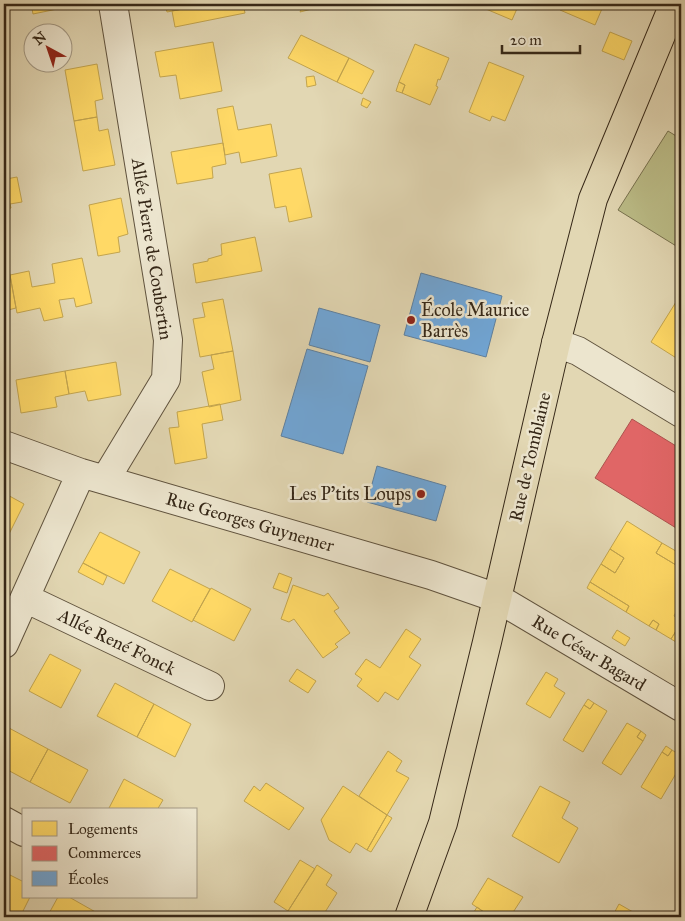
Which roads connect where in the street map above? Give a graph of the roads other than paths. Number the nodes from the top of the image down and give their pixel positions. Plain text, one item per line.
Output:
1 (113, 4) edge
2 (674, 4) edge
3 (556, 342) junction
4 (681, 413) edge
5 (4, 445) edge
6 (93, 476) junction
7 (24, 598) junction
8 (497, 598) junction
9 (4, 644) edge
10 (210, 686) dead end
11 (681, 707) edge
12 (4, 821) edge
13 (22, 831) edge
14 (409, 917) edge

1 - 6 street, Allée Pierre de Coubertin
2 - 3 main road, Rue de Tomblaine
3 - 4 street
3 - 8 main road, Rue de Tomblaine
5 - 6 street, Rue Georges Guynemer
6 - 7 street, Allée Pierre de Coubertin
6 - 8 street, Rue Georges Guynemer
7 - 9 street, Allée Pierre de Coubertin
7 - 10 street, Allée René Fonck
8 - 11 street, Rue César Bagard
8 - 14 main road, Rue de Tomblaine
12 - 13 street

